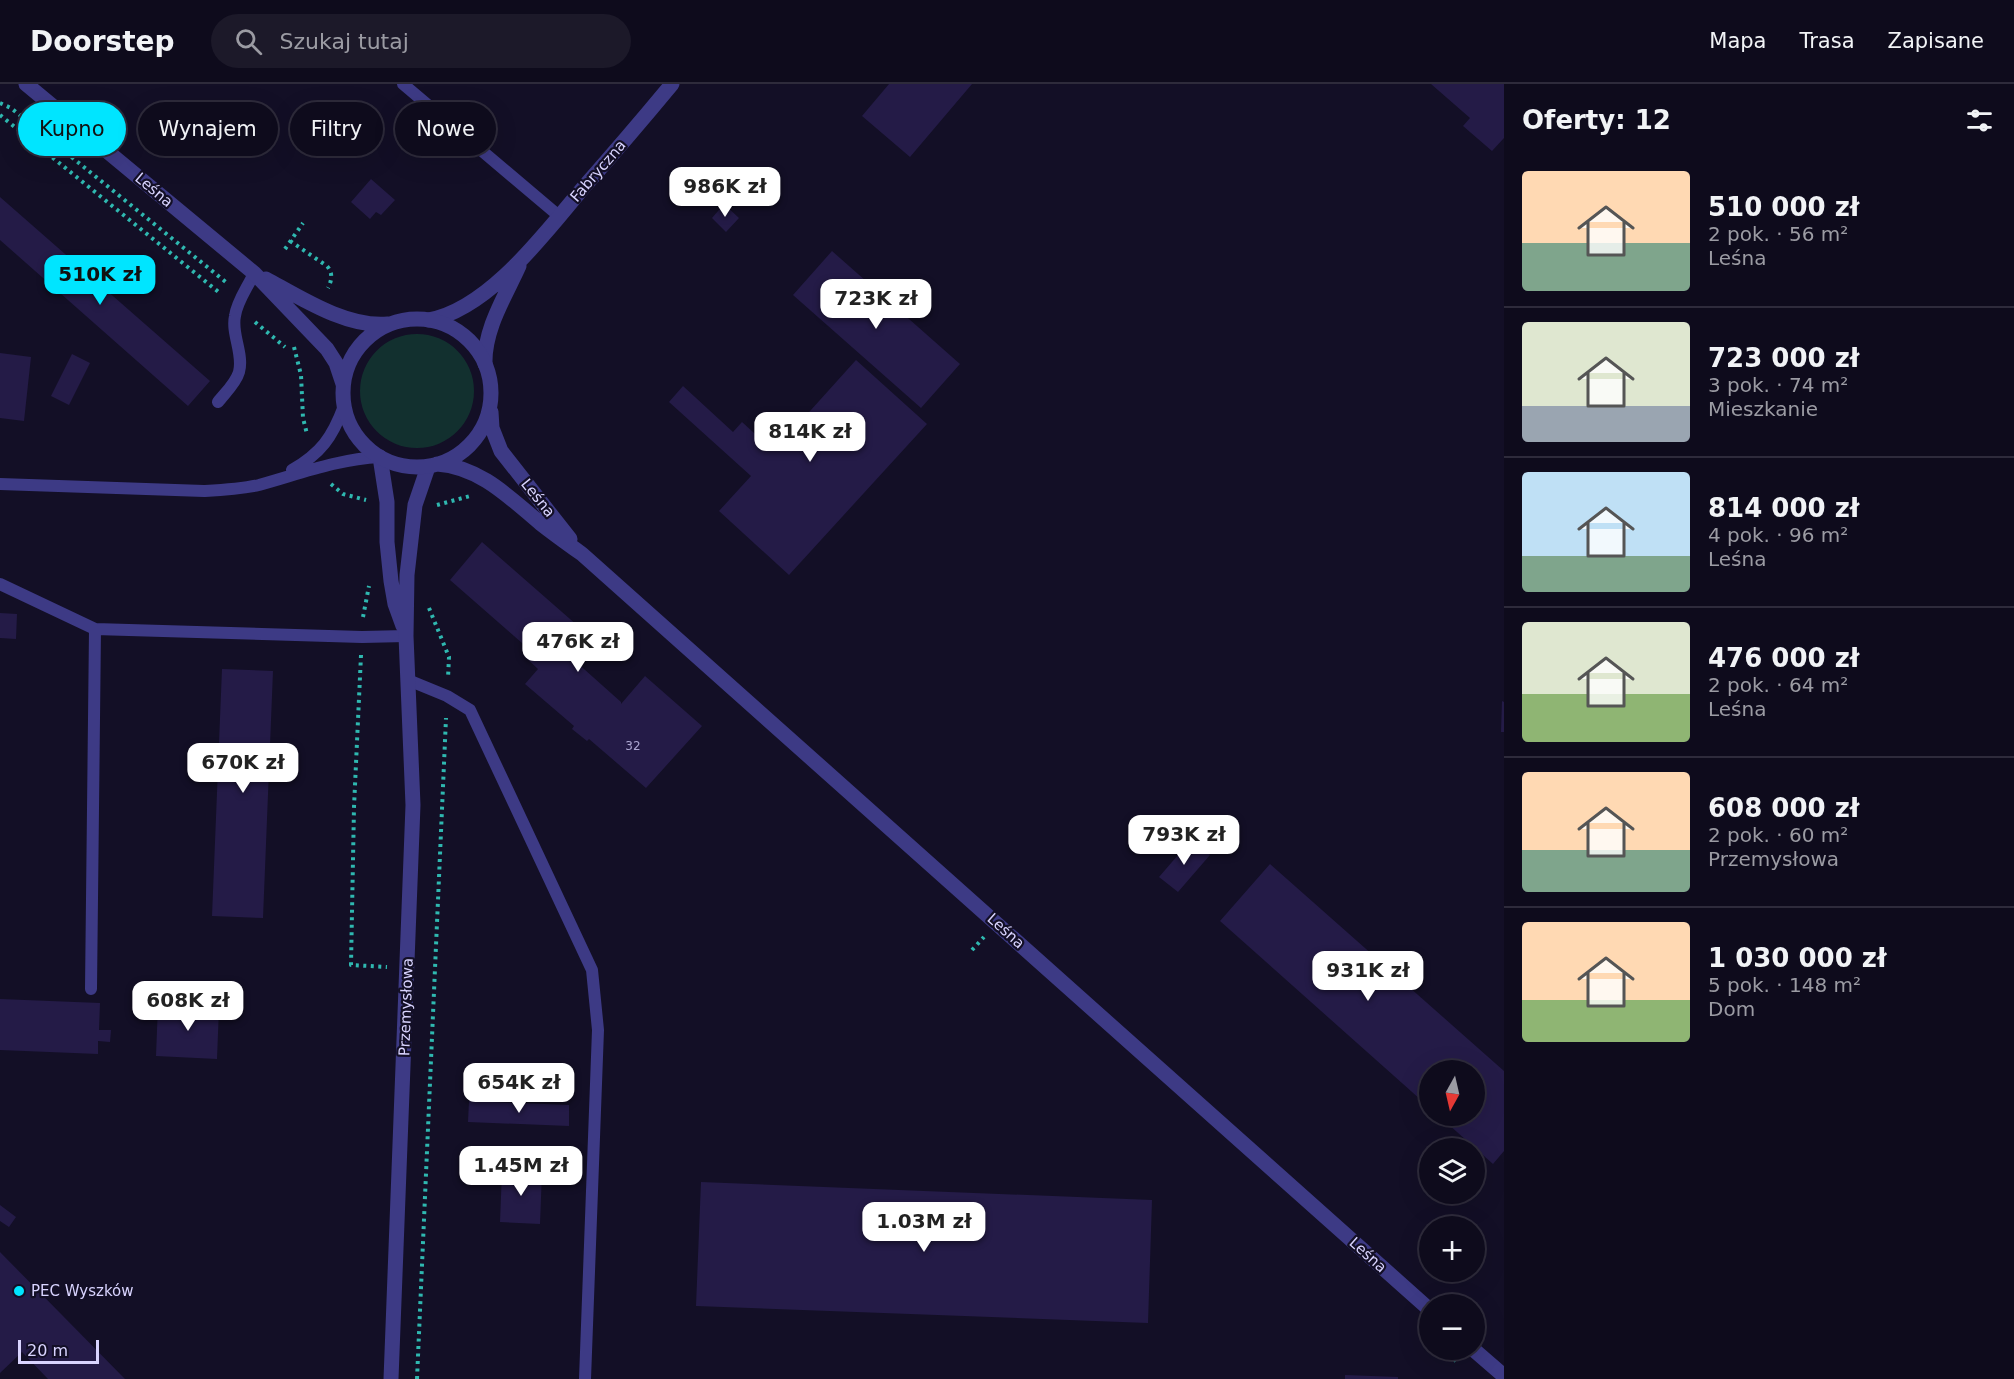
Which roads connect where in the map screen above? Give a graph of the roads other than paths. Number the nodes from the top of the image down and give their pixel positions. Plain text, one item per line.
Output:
1 (26, 84) edge
2 (403, 84) edge
3 (672, 84) edge
4 (559, 216) junction
5 (523, 258) junction
6 (254, 273) junction
7 (429, 320) junction
8 (391, 323) junction
9 (485, 364) junction
10 (343, 384) junction
11 (218, 402) dead end
12 (344, 406) junction
13 (490, 406) junction
14 (380, 458) junction
15 (433, 465) junction
16 (281, 477) junction
17 (0, 484) edge
18 (582, 554) junction
19 (0, 584) edge
20 (95, 629) junction
21 (406, 636) junction
22 (408, 680) junction
23 (91, 989) dead end
24 (1419, 1300) edge
25 (1485, 1360) edge
26 (1504, 1376) edge
27 (392, 1379) edge
28 (585, 1379) edge

1 - 6 street, Leśna
2 - 4 lane
3 - 4 street, Fabryczna
4 - 5 street, Fabryczna
5 - 7 street, Fabryczna
5 - 9 street, Fabryczna
6 - 8 street, Leśna
6 - 10 street, Leśna
6 - 11 lane
7 - 8 street
7 - 9 street
8 - 10 street
9 - 13 street
10 - 12 street
12 - 14 street
12 - 16 lane
13 - 15 street
13 - 18 street, Leśna
14 - 15 street
14 - 16 lane
14 - 21 street, Przemysłowa
15 - 18 street, Leśna
15 - 21 street, Przemysłowa
16 - 17 lane
18 - 24 street, Leśna
19 - 20 lane
20 - 21 lane
20 - 23 lane
21 - 22 street, Przemysłowa
22 - 27 street, Przemysłowa
22 - 28 lane
25 - 26 street

